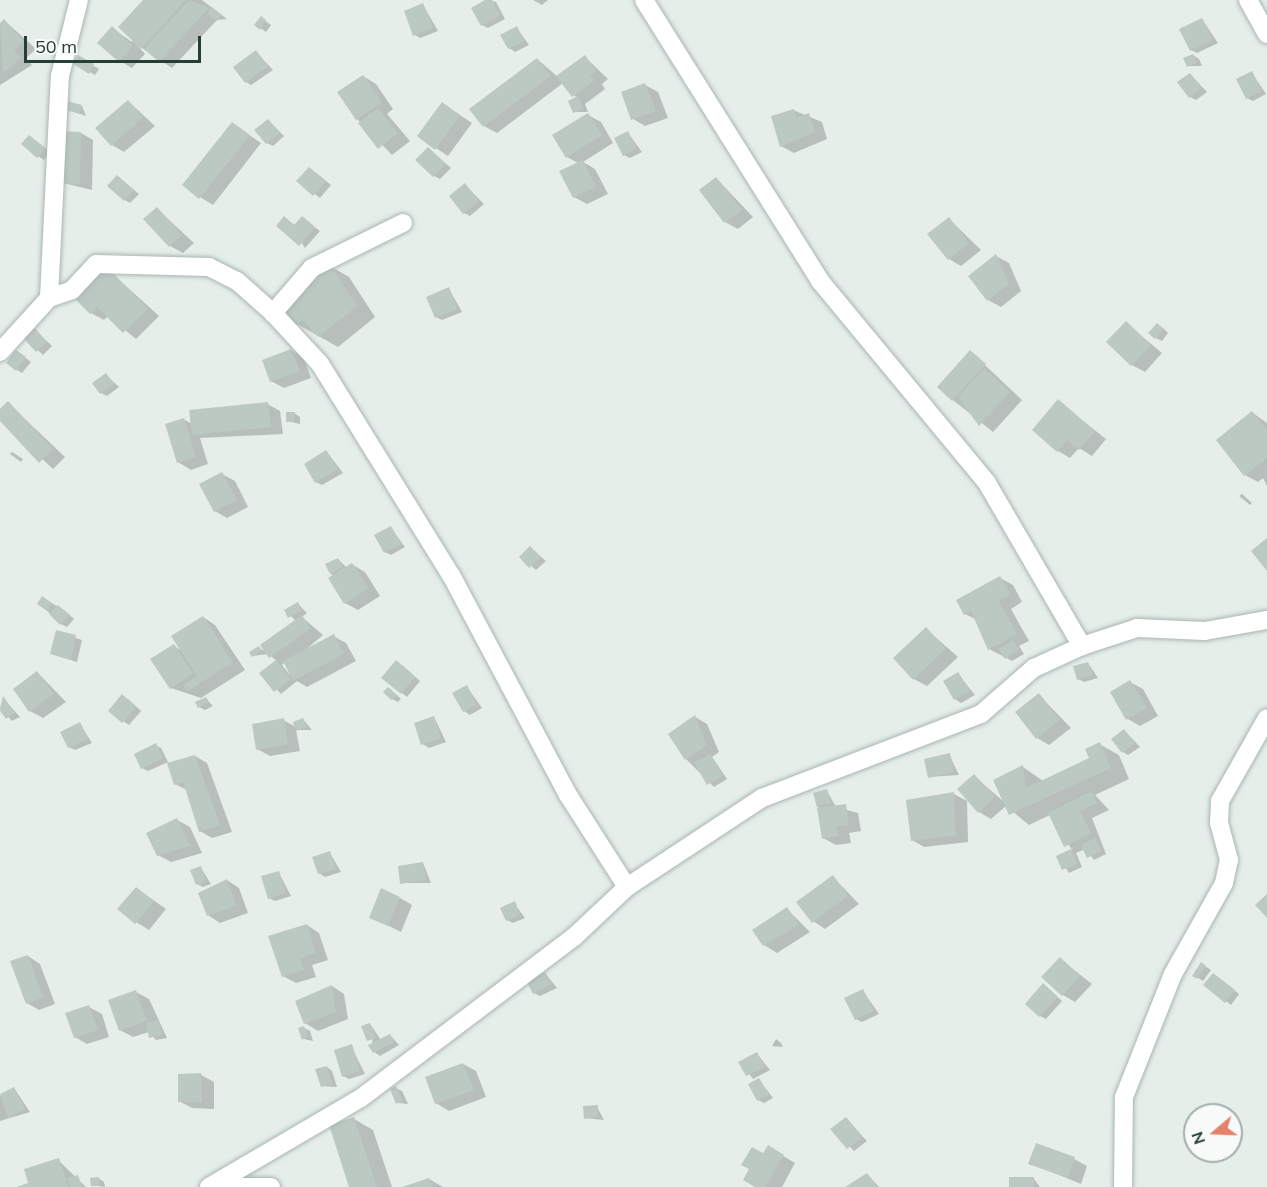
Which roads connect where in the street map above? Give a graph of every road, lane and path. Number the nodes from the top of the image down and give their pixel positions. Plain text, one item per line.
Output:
1 (79, 0) edge
2 (644, 0) edge
3 (1248, 0) edge
4 (1267, 34) edge
5 (403, 223) dead end
6 (49, 298) junction
7 (273, 313) junction
8 (0, 352) edge
9 (1267, 620) edge
10 (1082, 646) junction
11 (1267, 718) edge
12 (627, 887) junction
13 (209, 1187) edge
14 (226, 1187) edge
15 (271, 1187) edge
16 (1123, 1187) edge

1 - 6 street
2 - 10 street
3 - 4 street
5 - 7 street
6 - 7 street
6 - 8 street
7 - 12 street
9 - 10 street
10 - 12 street
11 - 16 street
12 - 13 street
14 - 15 street

